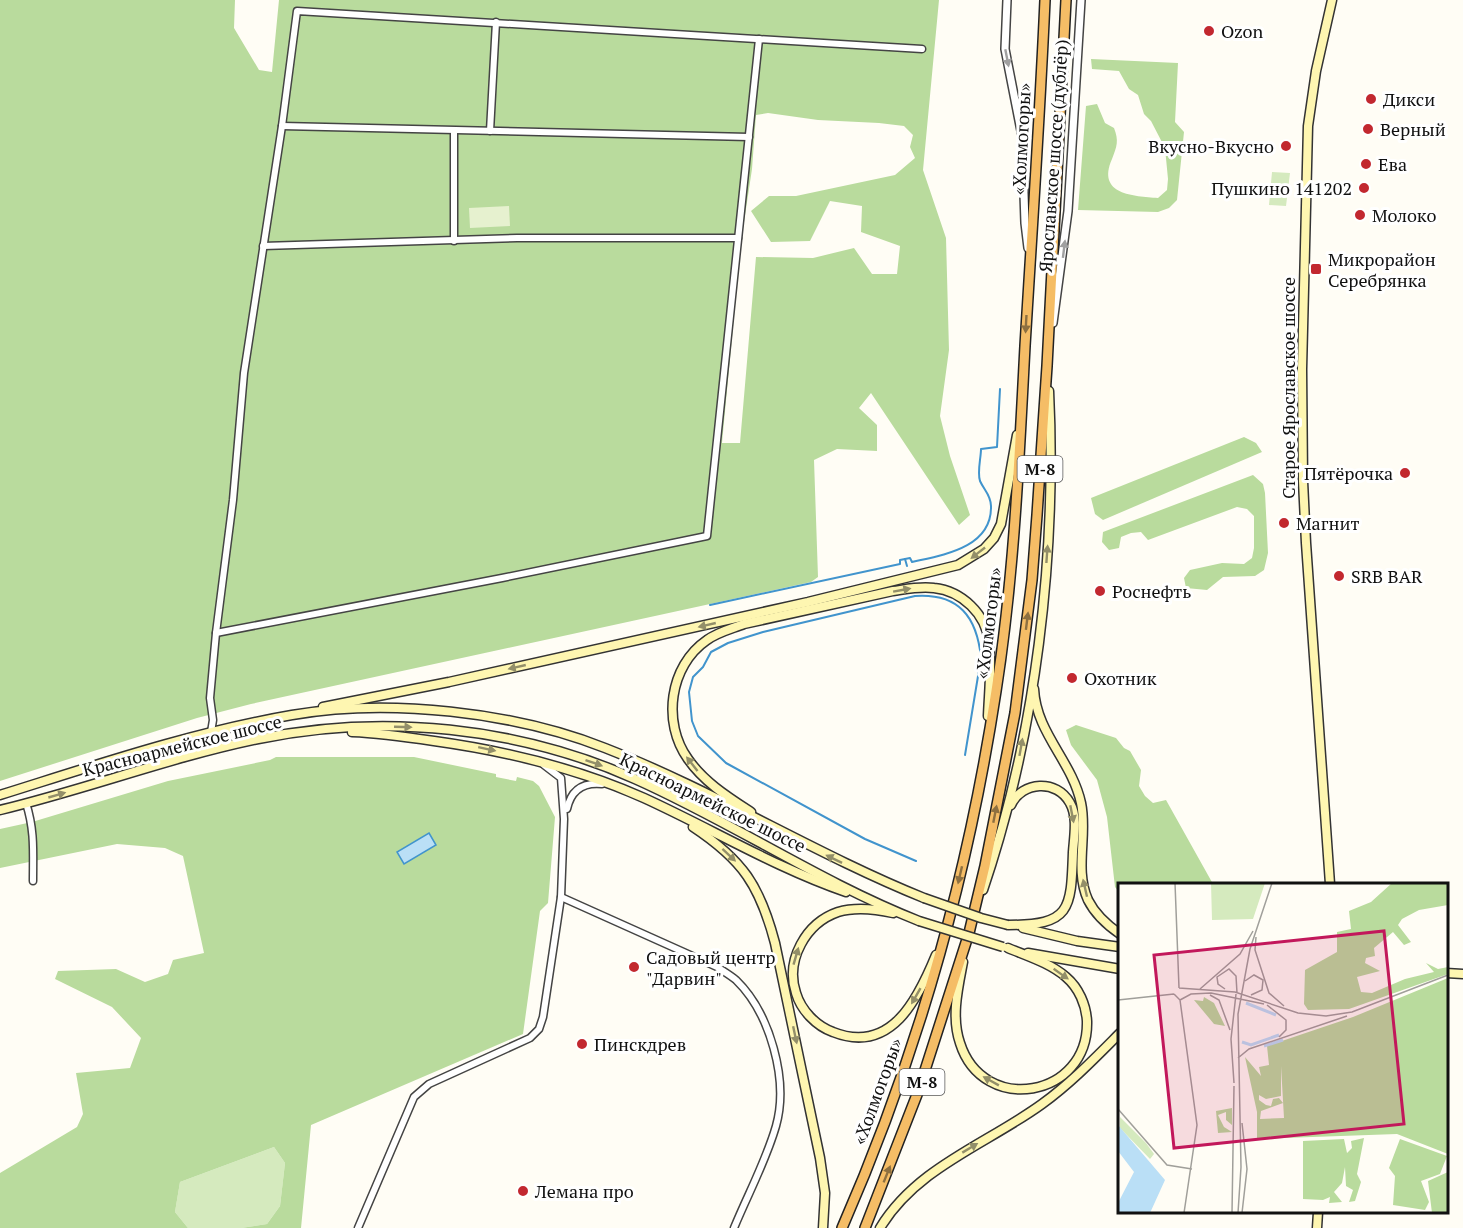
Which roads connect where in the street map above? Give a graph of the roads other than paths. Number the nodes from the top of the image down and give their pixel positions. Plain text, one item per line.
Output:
1 (1007, 0) edge
2 (1046, 0) edge
3 (1066, 0) edge
4 (1081, 0) edge
5 (1332, 0) edge
6 (496, 22) junction
7 (759, 39) junction
8 (922, 49) dead end
9 (282, 126) junction
10 (454, 131) junction
11 (490, 131) junction
12 (748, 137) junction
13 (738, 238) junction
14 (454, 241) junction
15 (263, 246) junction
16 (1030, 266) junction
17 (1048, 349) junction
18 (1047, 366) junction
19 (1022, 402) junction
20 (216, 633) junction
21 (1034, 668) junction
22 (293, 714) junction
23 (211, 732) junction
24 (303, 732) junction
25 (987, 747) junction
26 (537, 760) junction
27 (617, 787) junction
28 (0, 795) edge
29 (26, 804) junction
30 (665, 809) junction
31 (0, 810) edge
32 (564, 819) junction
33 (1005, 819) junction
34 (789, 836) junction
35 (33, 881) dead end
36 (1330, 883) edge
37 (561, 897) junction
38 (884, 905) junction
39 (916, 920) junction
40 (948, 923) junction
41 (1008, 925) junction
42 (970, 928) junction
43 (1118, 933) edge
44 (1006, 947) junction
45 (1118, 947) edge
46 (1118, 969) edge
47 (1448, 973) edge
48 (1463, 974) edge
49 (1118, 1034) edge
50 (1318, 1213) edge
51 (358, 1228) edge
52 (734, 1228) edge
53 (823, 1228) edge
54 (842, 1228) edge
55 (865, 1228) edge
56 (880, 1228) edge
57 (1317, 1228) edge

1 -> 16 street
2 - 16 highway, «Холмогоры» / М-8
3 - 17 highway, «Холмогоры» / М-8
17 -> 4 street, Ярославское шоссе (дублёр)
5 - 36 main road, Старое Ярославское шоссе
6 - 7 street
6 - 9 street
6 - 11 street
7 - 8 street
7 - 12 street
9 - 10 street
9 - 15 street
10 - 11 street
10 - 14 street
11 - 12 street
12 - 13 street
13 - 14 street
13 - 20 street
14 - 15 street
15 - 20 street
16 -> 19 highway, «Холмогоры» / М-8
17 - 18 highway, «Холмогоры» / М-8
21 -> 18 main road
42 -> 18 highway, «Холмогоры» / М-8
19 -> 22 main road
19 - 25 highway, «Холмогоры» / М-8
20 - 23 street
33 -> 21 main road
43 -> 21 main road
22 - 23 main road, Красноармейское шоссе
22 - 34 main road, Красноармейское шоссе
23 - 28 main road, Красноармейское шоссе
24 -> 26 main road
29 -> 24 main road, Красноармейское шоссе
24 -> 38 main road, Красноармейское шоссе
34 -> 25 main road
25 -> 40 highway, «Холмогоры» / М-8
26 - 27 main road
26 - 32 street
27 - 30 main road
27 - 32 street
29 - 31 main road, Красноармейское шоссе
29 - 35 street
30 - 38 main road
30 -> 53 main road
32 - 37 street
33 -> 41 main road
33 - 42 main road
41 -> 34 main road, Красноармейское шоссе, bridge
37 - 51 street
37 - 52 street
38 - 39 main road, Красноармейское шоссе
40 -> 39 main road
39 - 44 main road, Красноармейское шоссе, bridge
40 - 54 highway, «Холмогоры» / М-8
41 - 45 main road, Красноармейское шоссе
44 -> 42 main road
55 -> 42 highway, «Холмогоры» / М-8
44 - 46 main road, Красноармейское шоссе
47 - 48 main road
56 -> 49 main road
50 - 57 main road

